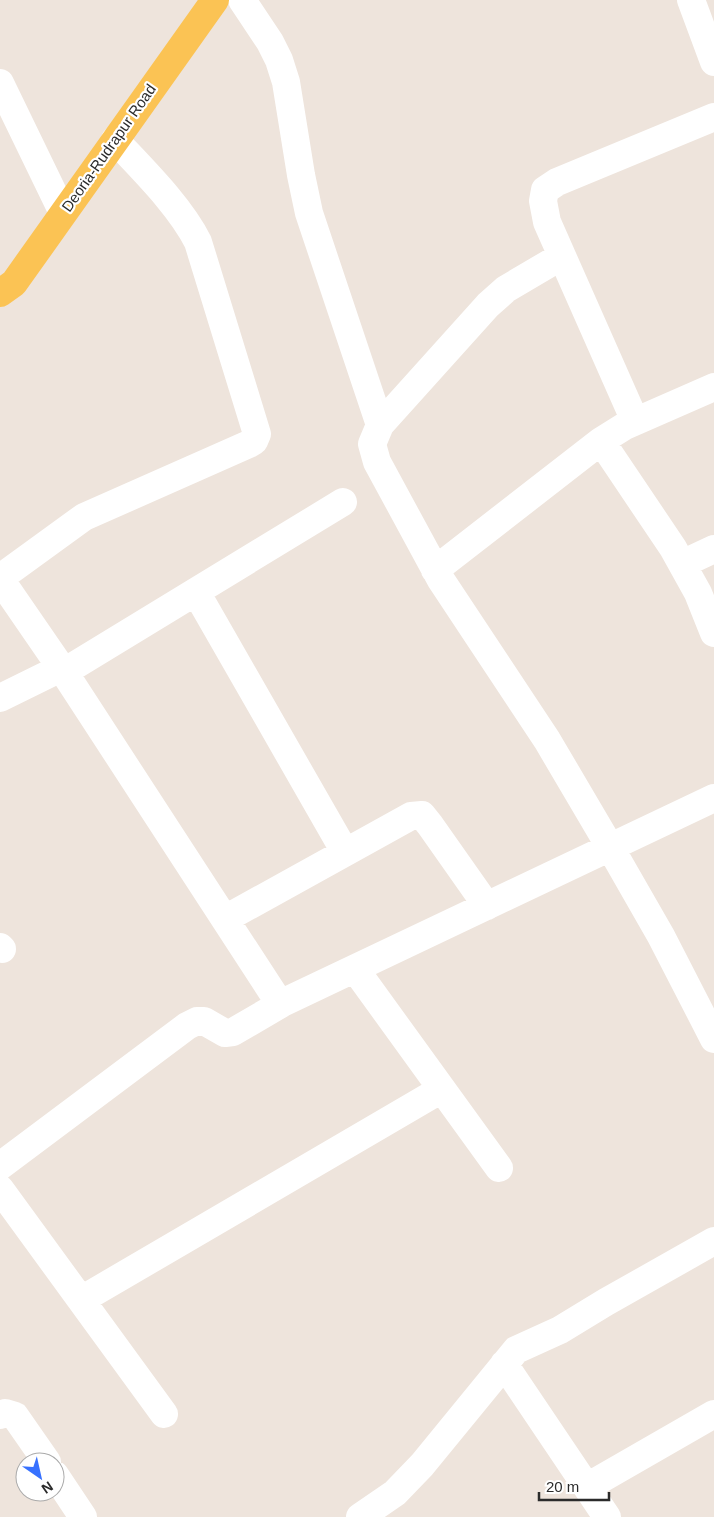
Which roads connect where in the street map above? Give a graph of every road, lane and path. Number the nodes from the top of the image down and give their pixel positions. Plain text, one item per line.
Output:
1 (215, 0) edge
2 (242, 0) edge
3 (691, 0) edge
4 (714, 62) edge
5 (0, 83) edge
6 (714, 117) edge
7 (115, 140) junction
8 (63, 213) junction
9 (562, 256) junction
10 (0, 293) edge
11 (714, 387) edge
12 (634, 421) junction
13 (380, 425) junction
14 (601, 441) junction
15 (343, 502) dead end
16 (714, 549) edge
17 (682, 564) junction
18 (435, 570) junction
19 (0, 579) edge
20 (196, 592) junction
21 (714, 633) edge
22 (63, 670) junction
23 (0, 698) edge
24 (714, 798) edge
25 (610, 847) junction
26 (345, 852) junction
27 (487, 906) junction
28 (224, 918) junction
29 (355, 969) junction
30 (281, 1004) junction
31 (714, 1039) edge
32 (442, 1089) junction
33 (0, 1166) edge
34 (499, 1168) dead end
35 (0, 1189) edge
36 (714, 1241) edge
37 (81, 1300) junction
38 (504, 1364) junction
39 (164, 1414) dead end
40 (714, 1414) edge
41 (0, 1415) edge
42 (40, 1452) edge
43 (587, 1487) junction
44 (65, 1490) edge
45 (83, 1517) edge
46 (360, 1517) edge
47 (607, 1517) edge

1 - 7 main road, Deoria-Rudrapur Road
2 - 13 street
3 - 4 street
5 - 8 street
6 - 9 street
7 - 8 main road, Deoria-Rudrapur Road
7 - 19 street
8 - 10 main road, Deoria-Rudrapur Road
9 - 12 street
9 - 13 street
11 - 12 street
12 - 14 street
13 - 18 street
14 - 17 street
14 - 18 street
15 - 20 street
16 - 17 street
17 - 21 street
18 - 25 street
19 - 22 street
20 - 22 street
20 - 26 street
22 - 23 street
22 - 28 street
24 - 25 street
25 - 27 street
25 - 31 street
26 - 27 street
26 - 28 street
27 - 29 street
28 - 30 street
29 - 30 street
29 - 32 street
30 - 33 street
32 - 34 street
32 - 37 street
35 - 37 street
36 - 38 street
37 - 39 street
38 - 43 street
38 - 46 street
40 - 43 street
41 - 42 street
43 - 47 street
44 - 45 street

